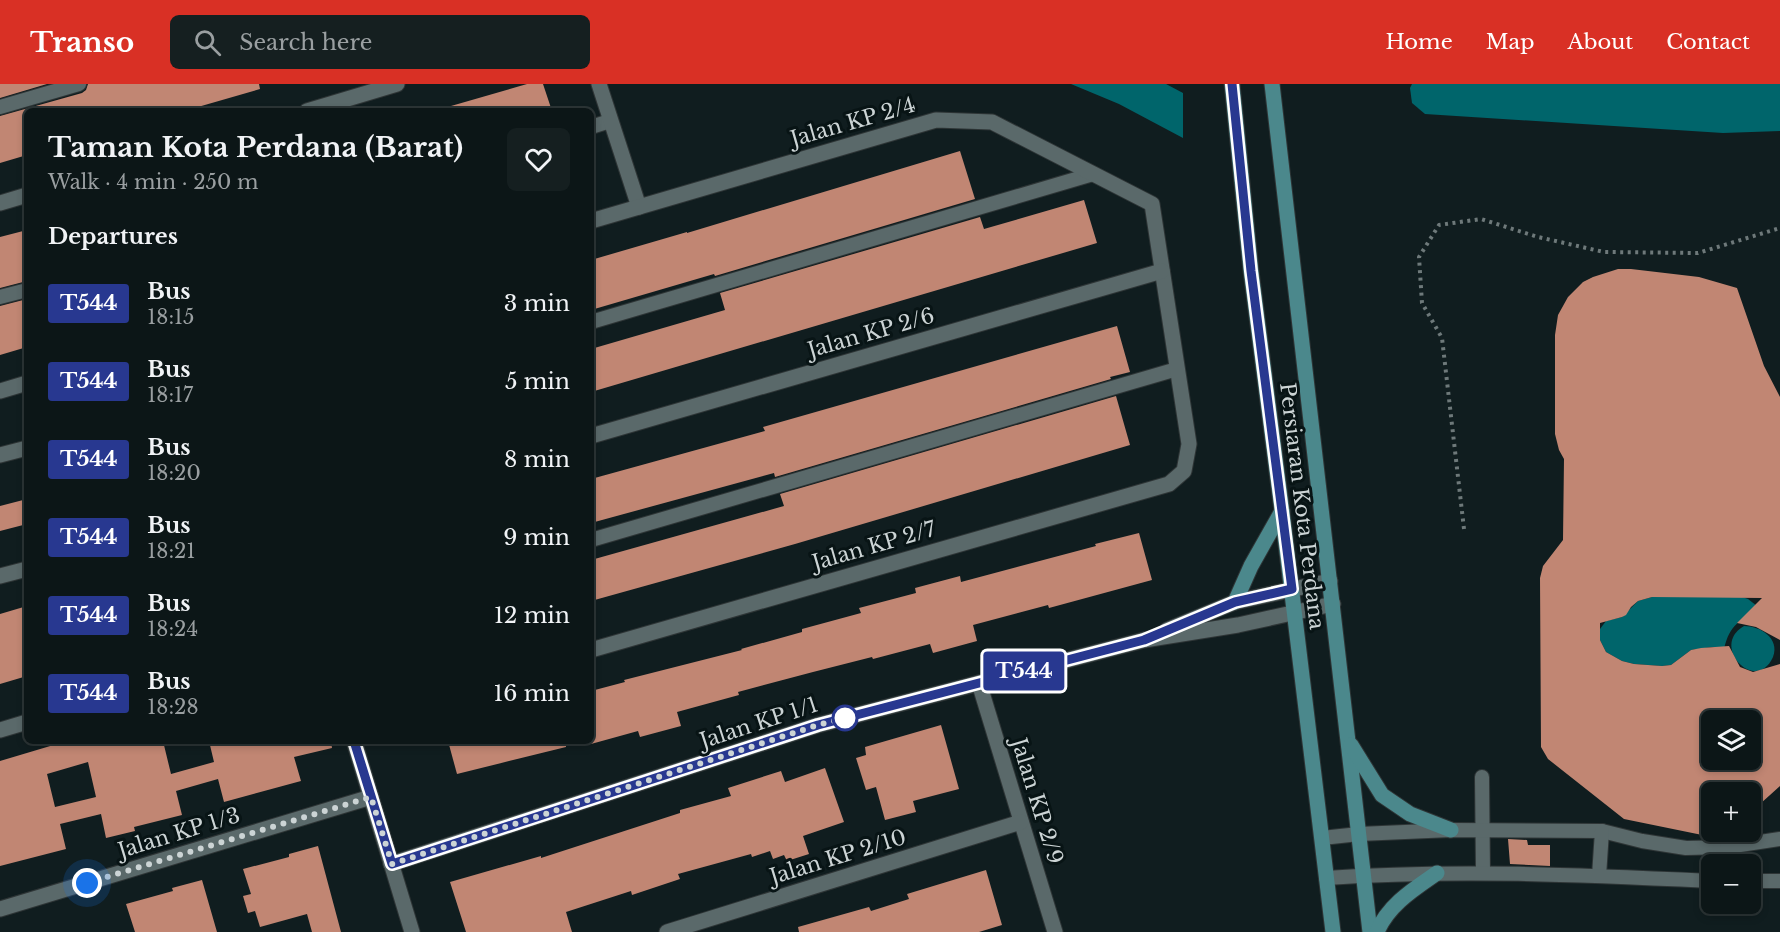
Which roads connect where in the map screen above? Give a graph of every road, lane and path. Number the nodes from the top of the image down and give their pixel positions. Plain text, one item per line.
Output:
1 (79, 84) edge
2 (398, 84) edge
3 (599, 84) edge
4 (1232, 84) edge
5 (1272, 84) edge
6 (0, 107) edge
7 (318, 108) edge
8 (610, 121) junction
9 (594, 126) edge
10 (1093, 174) junction
11 (24, 196) edge
12 (0, 203) edge
13 (639, 207) junction
14 (594, 220) edge
15 (1780, 228) edge
16 (1162, 271) junction
17 (24, 291) edge
18 (0, 297) edge
19 (594, 321) edge
20 (1176, 369) junction
21 (24, 384) edge
22 (0, 391) edge
23 (594, 435) edge
24 (24, 449) edge
25 (0, 455) edge
26 (1282, 511) junction
27 (1464, 529) dead end
28 (594, 539) edge
29 (24, 570) edge
30 (0, 576) edge
31 (1330, 581) junction
32 (1292, 589) junction
33 (1235, 602) junction
34 (1333, 604) junction
35 (1295, 613) junction
36 (1144, 640) junction
37 (594, 649) edge
38 (979, 683) junction
39 (24, 723) edge
40 (0, 730) edge
41 (1349, 742) junction
42 (355, 744) edge
43 (1482, 777) dead end
44 (371, 797) junction
45 (1021, 822) junction
46 (1451, 830) junction
47 (1483, 831) junction
48 (1602, 831) junction
49 (1359, 834) junction
50 (1322, 838) junction
51 (1780, 839) edge
52 (1727, 847) junction
53 (1727, 854) edge
54 (392, 864) junction
55 (1437, 873) junction
56 (1483, 873) junction
57 (1364, 876) junction
58 (1599, 876) junction
59 (1326, 878) junction
60 (1701, 881) edge
61 (1761, 881) edge
62 (1780, 881) edge
63 (0, 909) edge
64 (412, 932) edge
65 (667, 932) edge
66 (1055, 932) edge
67 (1333, 932) edge
68 (1370, 932) edge
69 (1377, 932) edge

1 - 6 lane
2 - 7 street
3 - 8 street
4 - 26 street, Persiaran Kota Perdana
5 - 31 street, Persiaran Kota Perdana
8 - 9 lane
8 - 13 street
10 - 13 street, Jalan KP 2/4
10 - 16 street, Jalan KP 2/4
10 - 19 lane
11 - 12 street
13 - 14 street, Jalan KP 2/4
15 - 27 path
16 - 20 street
16 - 23 street, Jalan KP 2/6
17 - 18 lane
20 - 28 lane
20 - 37 street, Jalan KP 2/7
21 - 22 street
24 - 25 street
26 - 32 street, Persiaran Kota Perdana
26 - 33 street
29 - 30 street
31 - 32 street, Jalan KP 1/1
31 - 34 street, Persiaran Kota Perdana
32 - 33 street, Jalan KP 1/1
32 - 35 street, Persiaran Kota Perdana
33 - 36 street, Jalan KP 1/1
34 - 35 street, Jalan KP 1/1
34 - 41 street, Persiaran Kota Perdana
35 - 36 street, Jalan KP 1/1
35 - 50 street, Persiaran Kota Perdana
36 - 38 street, Jalan KP 1/1
38 - 45 street, Jalan KP 2/9
38 - 54 street, Jalan KP 1/1
39 - 40 street
41 - 46 street
41 - 49 street, Persiaran Kota Perdana
42 - 44 street
43 - 47 lane
44 - 54 street
44 - 63 street, Jalan KP 1/3
45 - 65 street, Jalan KP 2/10
45 - 66 street, Jalan KP 2/9
46 - 47 lane
46 - 49 lane
47 - 48 lane
47 - 56 lane
48 - 52 lane
48 - 58 lane
49 - 50 lane
49 - 57 street, Persiaran Kota Perdana
50 - 59 street, Persiaran Kota Perdana
51 - 52 lane
52 - 53 lane
54 - 64 street
55 - 56 lane
55 - 57 lane
55 - 69 street
56 - 58 lane
57 - 59 lane
57 - 68 street, Persiaran Kota Perdana
58 - 60 lane
59 - 67 street, Persiaran Kota Perdana
61 - 62 lane

